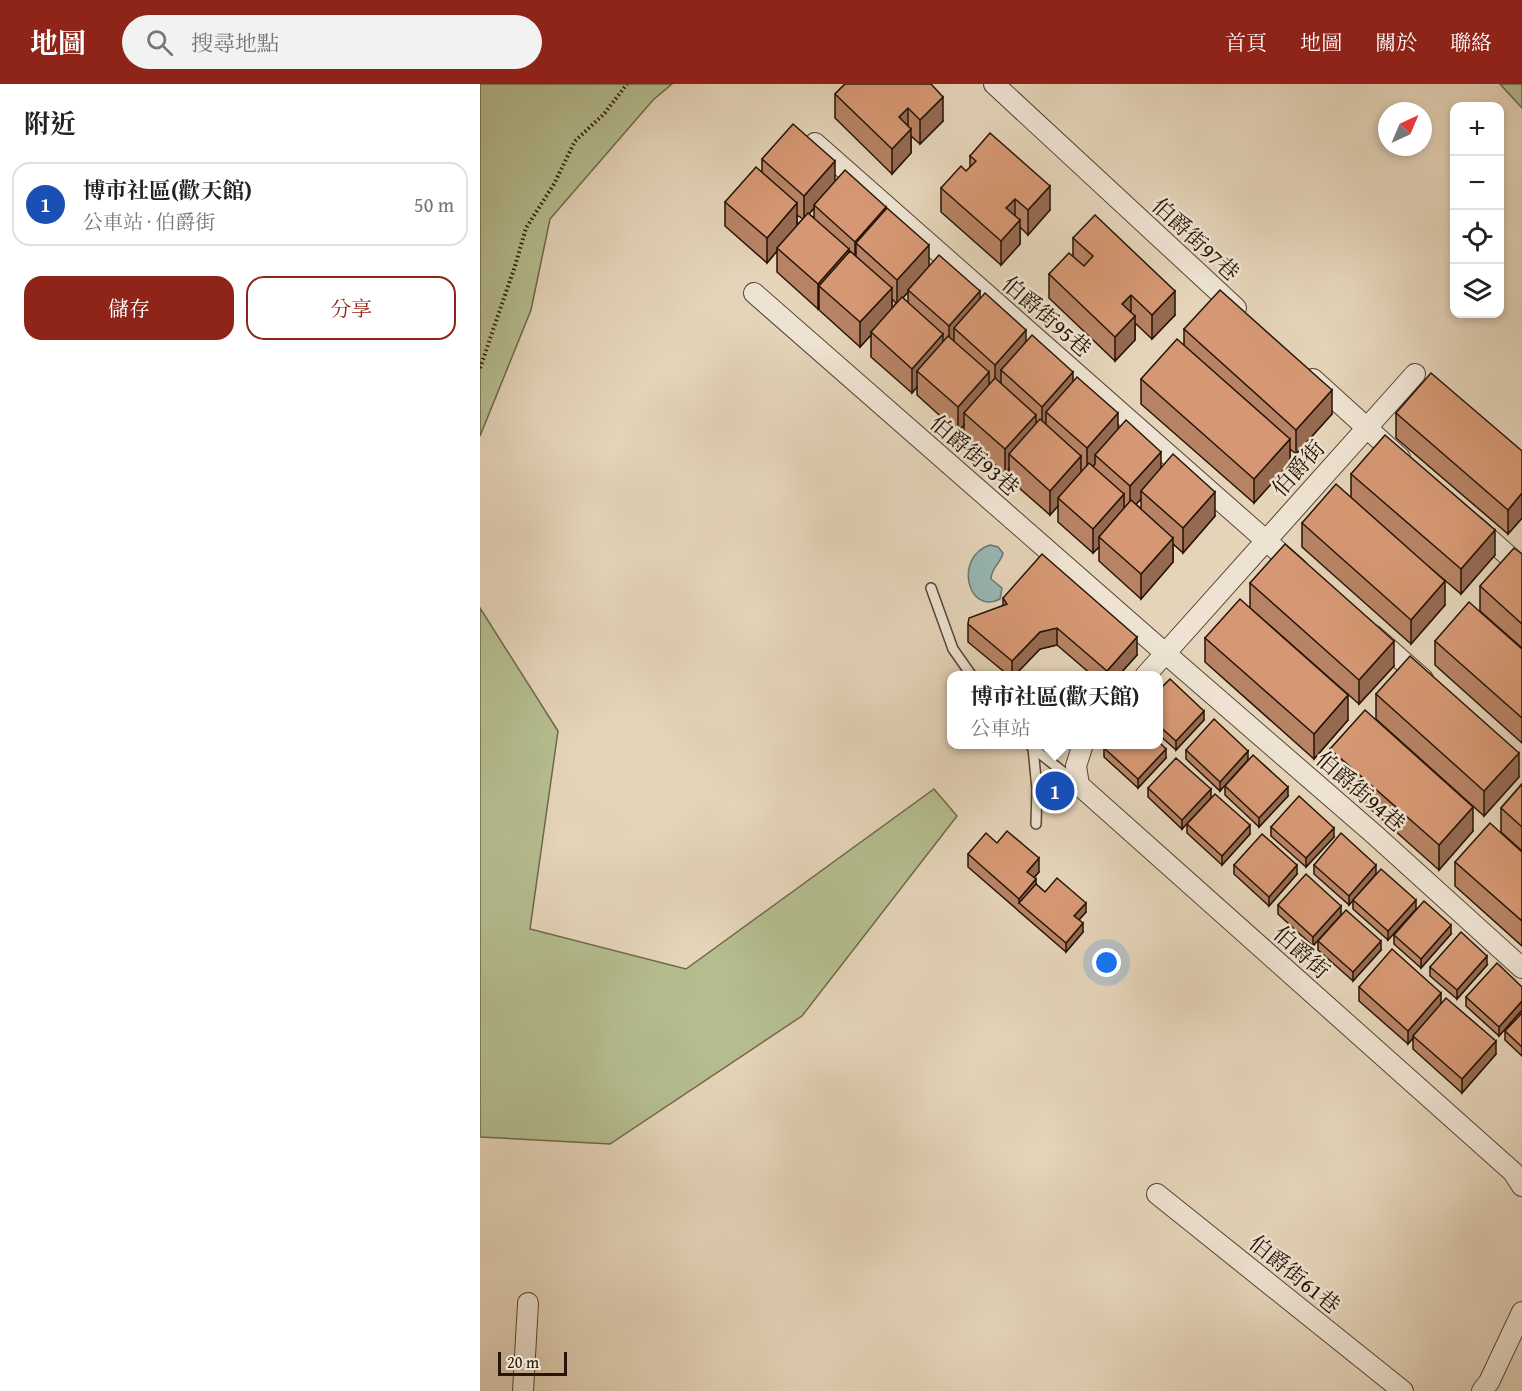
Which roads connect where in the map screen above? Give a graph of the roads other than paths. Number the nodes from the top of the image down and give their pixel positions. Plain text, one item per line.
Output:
1 (994, 84) edge
2 (796, 127) edge
3 (754, 293) dead end
4 (1254, 324) edge
5 (1297, 364) edge
6 (1415, 374) dead end
7 (1366, 428) junction
8 (1410, 467) edge
9 (1461, 514) edge
10 (1266, 540) junction
11 (1522, 568) edge
12 (1310, 579) edge
13 (931, 588) dead end
14 (1363, 626) edge
15 (1165, 653) junction
16 (969, 671) edge
17 (1149, 671) edge
18 (1434, 688) edge
19 (1031, 749) edge
20 (1035, 749) edge
21 (1081, 749) edge
22 (1078, 784) junction
23 (1036, 824) dead end
24 (1522, 968) edge
25 (1522, 1186) edge
26 (1157, 1194) dead end
27 (528, 1303) dead end
28 (1522, 1312) edge
29 (523, 1391) edge
30 (1403, 1391) edge
31 (1482, 1391) edge

1 - 4 street, 伯爵街97巷
2 - 10 street, 伯爵街95巷
3 - 15 street, 伯爵街93巷
5 - 7 street
6 - 7 street, 伯爵街
7 - 8 street
7 - 10 street, 伯爵街
9 - 11 street
10 - 12 street, 伯爵街95巷
10 - 15 street, 伯爵街
13 - 16 lane
14 - 18 street
15 - 17 street, 伯爵街
15 - 24 street, 伯爵街94巷
19 - 23 lane
20 - 22 lane
21 - 22 street
22 - 25 street, 伯爵街
26 - 30 street, 伯爵街61巷
27 - 29 street
28 - 31 street

